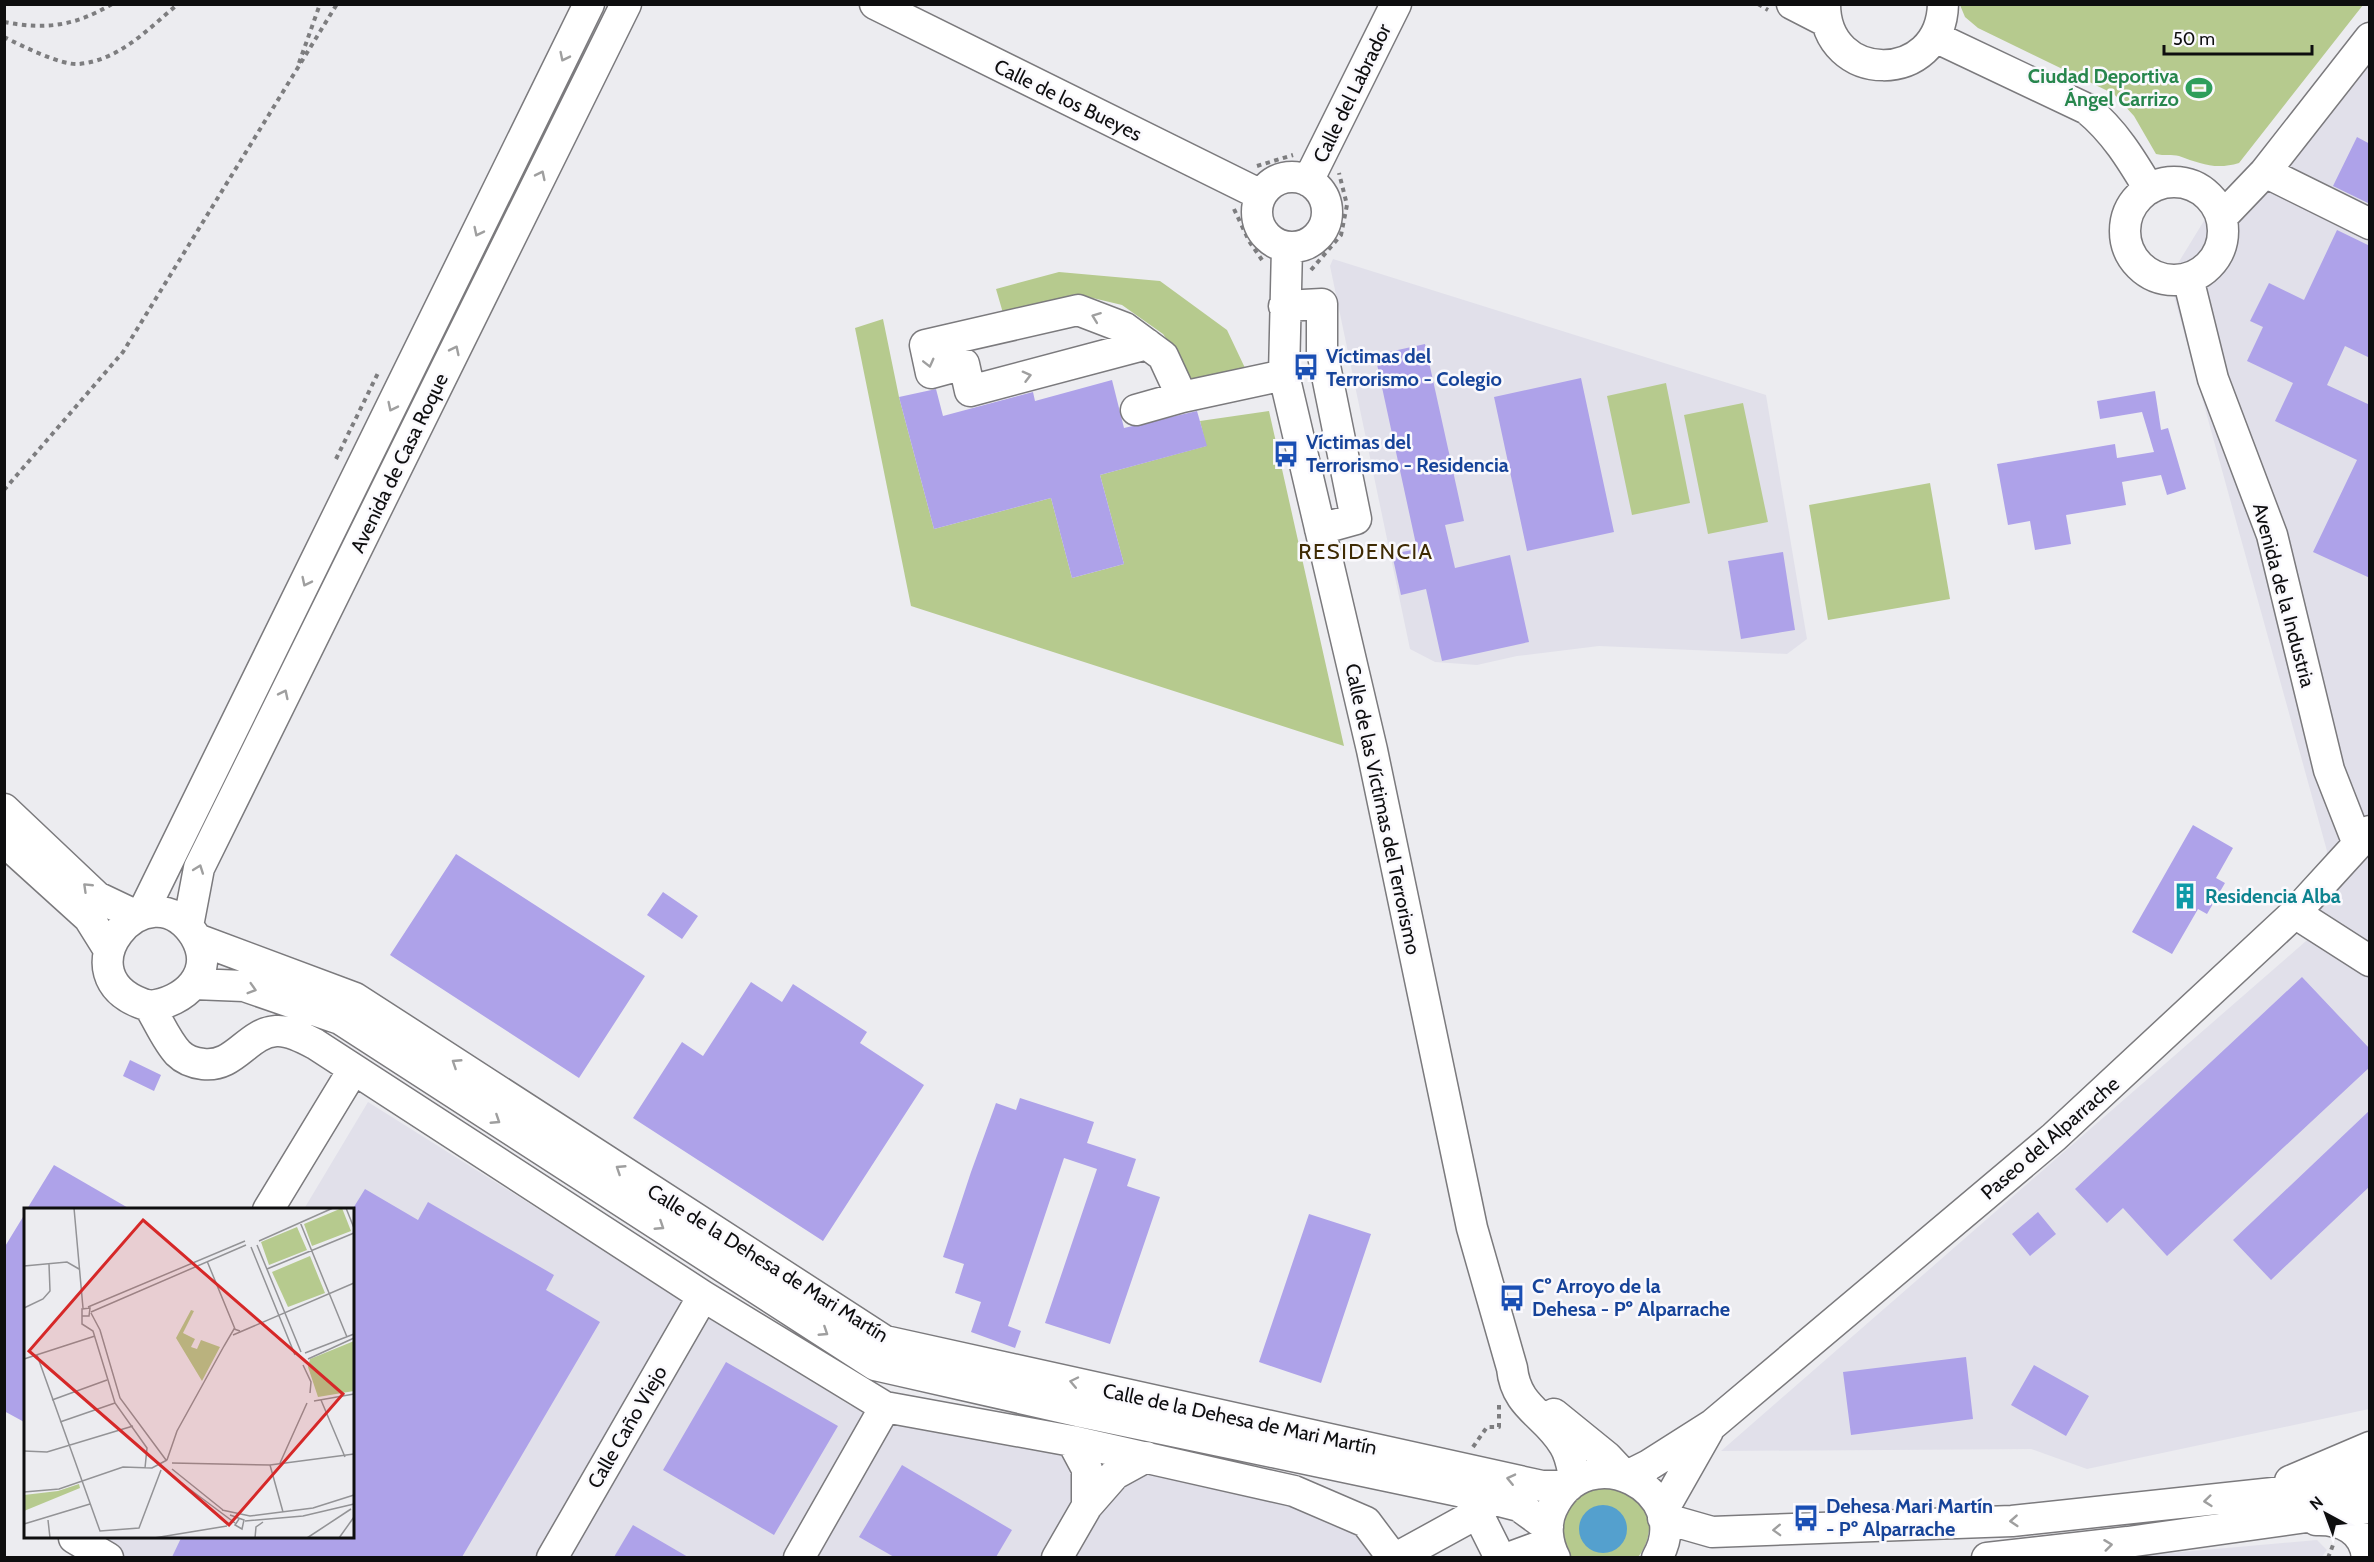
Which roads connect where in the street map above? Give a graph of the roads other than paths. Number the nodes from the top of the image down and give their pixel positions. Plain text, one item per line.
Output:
1 (589, 4) edge
2 (626, 4) edge
3 (875, 4) edge
4 (1396, 4) edge
5 (1792, 4) edge
6 (1943, 4) edge
7 (1826, 13) edge
8 (1935, 37) junction
9 (2370, 38) edge
10 (2265, 172) junction
11 (1308, 181) junction
12 (2149, 189) junction
13 (1261, 195) junction
14 (2222, 217) junction
15 (2370, 224) edge
16 (1287, 247) junction
17 (2188, 278) junction
18 (1284, 306) junction
19 (1147, 344) junction
20 (1284, 375) junction
21 (1182, 397) junction
22 (1136, 410) dead end
23 (1320, 529) junction
24 (4, 809) edge
25 (2364, 838) edge
26 (4, 841) edge
27 (2295, 913) junction
28 (140, 915) junction
29 (192, 933) junction
30 (109, 950) junction
31 (2370, 961) edge
32 (194, 984) junction
33 (149, 1006) junction
34 (353, 1070) junction
35 (269, 1208) edge
36 (703, 1296) junction
37 (1512, 1368) junction
38 (885, 1407) junction
39 (1712, 1425) junction
40 (1072, 1441) junction
41 (2370, 1447) edge
42 (1146, 1457) junction
43 (1625, 1475) junction
44 (2370, 1479) edge
45 (1572, 1484) junction
46 (2240, 1498) junction
47 (1472, 1503) junction
48 (1087, 1506) junction
49 (2370, 1508) edge
50 (1663, 1515) junction
51 (2286, 1521) junction
52 (70, 1544) edge
53 (1551, 1547) edge
54 (108, 1557) edge
55 (552, 1557) edge
56 (799, 1557) edge
57 (1057, 1557) edge
58 (1395, 1557) edge
59 (1500, 1557) edge
60 (1508, 1557) edge
61 (1657, 1557) edge
62 (1988, 1557) edge
63 (2367, 1557) edge

1 -> 28 street, Avenida de Casa Roque
29 -> 2 street, Avenida de Casa Roque
3 - 13 street, Calle de los Bueyes
4 - 11 street, Calle del Labrador
5 - 7 street
6 - 8 street
7 - 8 street
8 - 12 street
9 - 10 street
10 - 14 street
10 - 15 street
11 - 13 street
11 - 16 street
12 - 14 street
12 - 17 street
13 - 16 street
14 - 17 street
16 - 18 street, Calle de las Víctimas del Terrorismo
17 - 25 street, Avenida de la Industria
18 - 20 street, Calle de las Víctimas del Terrorismo
18 - 23 street
19 -> 19 street
19 - 21 street
20 - 21 street
20 - 23 street, Calle de las Víctimas del Terrorismo
21 - 22 street
23 - 37 street, Calle de las Víctimas del Terrorismo
28 -> 24 street
25 - 27 street, Paseo del Alparrache
26 - 30 street
27 - 31 street
27 - 39 street, Paseo del Alparrache
28 - 29 street
28 - 30 street
29 - 32 street
45 -> 29 street, Calle de la Dehesa de Mari Martín
30 - 33 street
32 - 33 street
32 -> 47 street, Calle de la Dehesa de Mari Martín
33 - 34 street
34 - 35 street
34 - 36 street
36 - 38 street
36 - 55 street, Calle Caño Viejo
37 - 43 street, Calle de las Víctimas del Terrorismo
37 - 45 street, Calle de las Víctimas del Terrorismo
38 - 40 street
38 - 56 street
39 - 43 street, Paseo del Alparrache
39 - 50 street, Paseo del Alparrache
40 - 42 street
40 - 48 street
41 - 46 street
42 - 48 street
42 - 58 street
43 - 45 street, Calle de la Dehesa de Mari Martín
43 - 50 street, Calle de las Víctimas del Terrorismo
44 - 46 street
45 - 53 street
46 -> 50 street
47 - 53 street, Calle de la Dehesa de Mari Martín
47 - 58 street
47 - 59 street
48 - 57 street
49 - 51 street
50 - 61 street
62 -> 51 street
51 - 63 street
52 - 54 street
53 - 60 street

